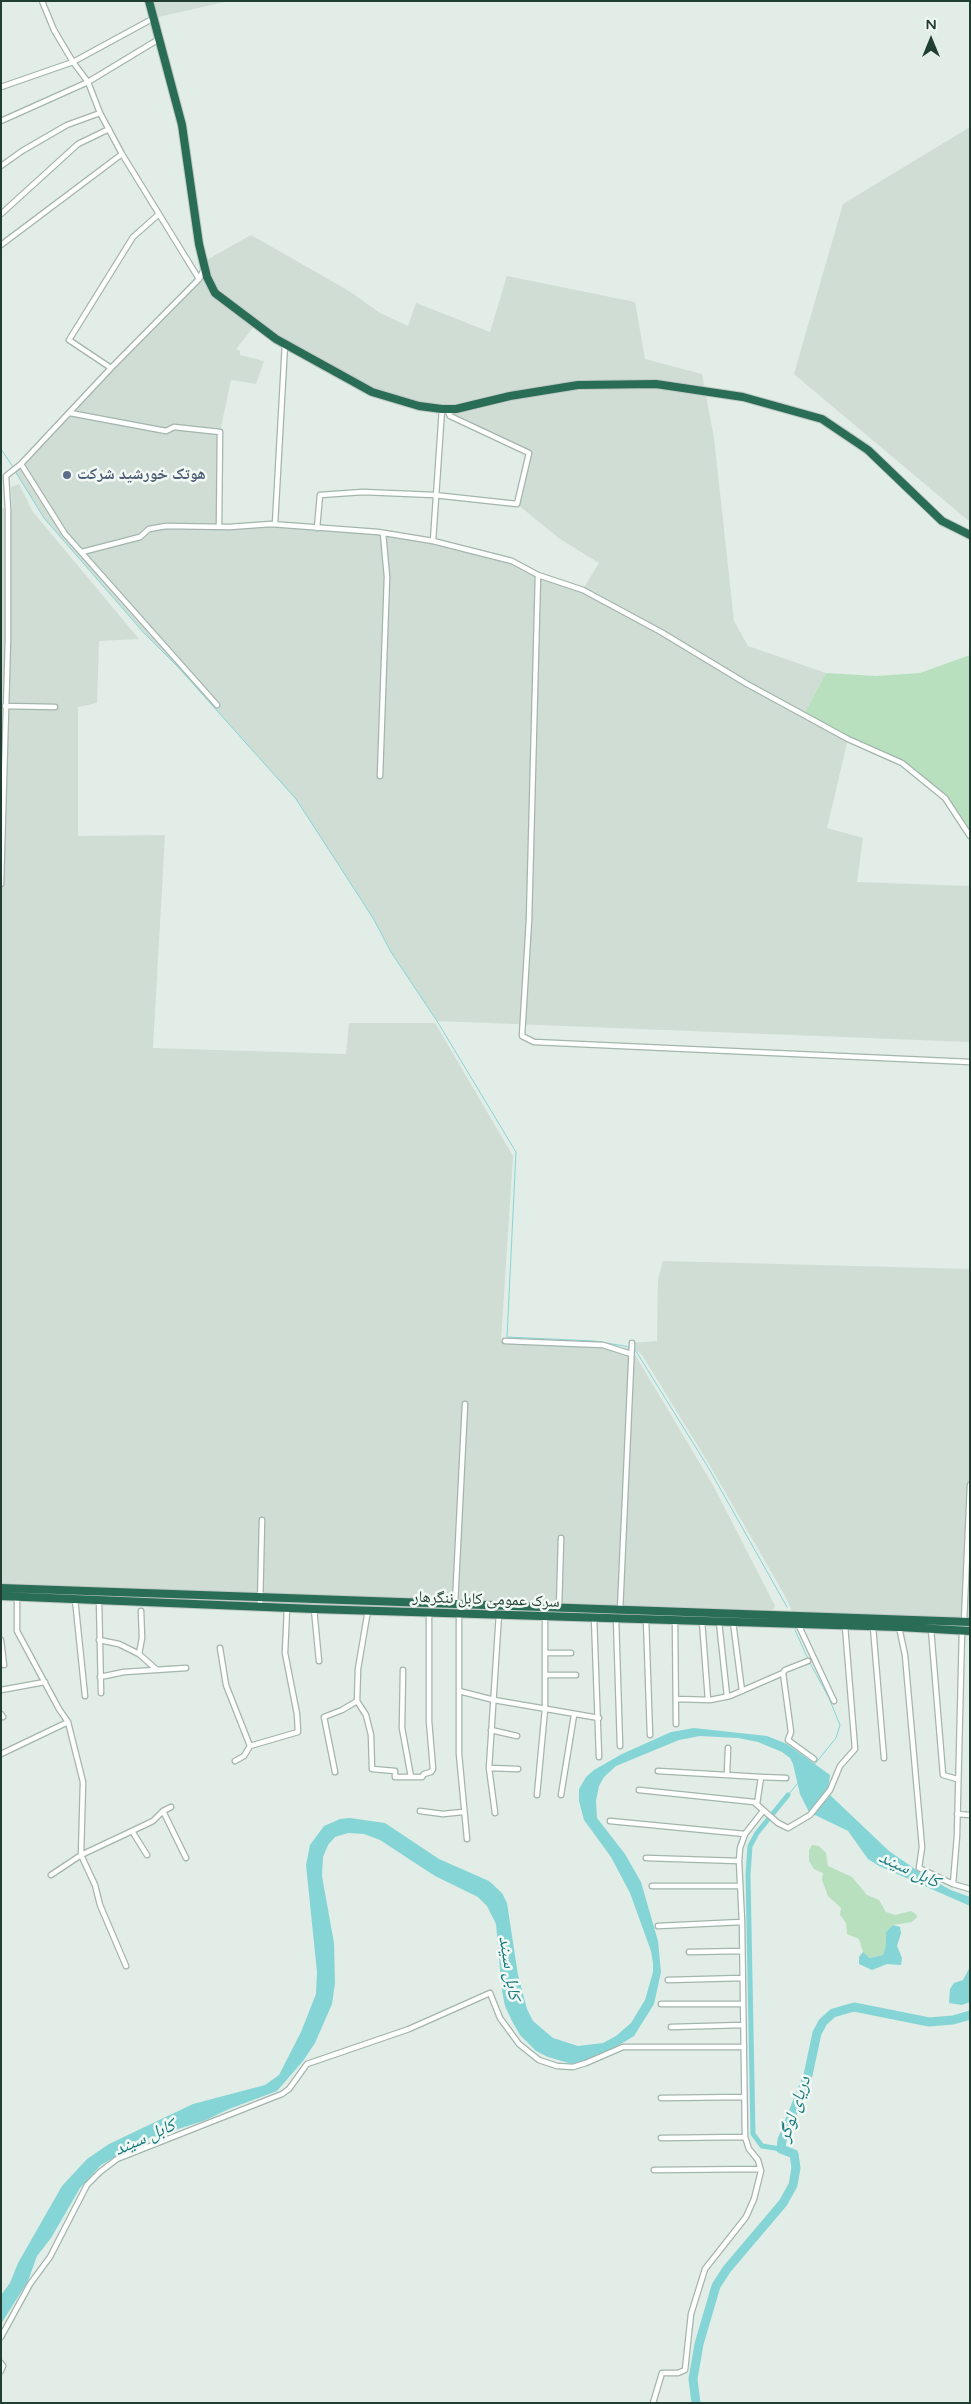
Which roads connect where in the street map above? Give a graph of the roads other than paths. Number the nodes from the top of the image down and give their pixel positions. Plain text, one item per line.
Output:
1 (42, 1) edge
2 (149, 1) edge
3 (154, 18) junction
4 (159, 39) junction
5 (73, 62) junction
6 (88, 82) junction
7 (1, 87) edge
8 (100, 113) junction
9 (1, 121) edge
10 (109, 129) junction
11 (122, 154) junction
12 (1, 166) edge
13 (1, 214) edge
14 (159, 214) junction
15 (1, 245) edge
16 (205, 268) junction
17 (199, 279) junction
18 (285, 344) junction
19 (111, 368) junction
20 (444, 409) junction
21 (70, 412) junction
22 (21, 464) junction
23 (434, 495) junction
24 (275, 524) junction
25 (218, 527) junction
26 (317, 528) junction
27 (384, 533) junction
28 (970, 535) edge
29 (433, 541) junction
30 (1, 545) edge
31 (8, 546) junction
32 (82, 552) junction
33 (538, 575) junction
34 (1, 639) edge
35 (8, 639) junction
36 (4, 684) edge
37 (217, 705) dead end
38 (5, 706) junction
39 (55, 707) dead end
40 (380, 776) dead end
41 (970, 836) edge
42 (1, 884) edge
43 (970, 1062) edge
44 (504, 1341) dead end
45 (632, 1343) dead end
46 (631, 1354) junction
47 (465, 1404) dead end
48 (970, 1484) edge
49 (262, 1520) dead end
50 (561, 1538) dead end
51 (1, 1588) edge
52 (1, 1596) edge
53 (17, 1596) junction
54 (75, 1598) junction
55 (260, 1598) junction
56 (99, 1600) junction
57 (455, 1604) junction
58 (260, 1606) junction
59 (287, 1608) junction
60 (559, 1608) junction
61 (314, 1609) junction
62 (141, 1610) dead end
63 (368, 1610) junction
64 (429, 1612) junction
65 (459, 1613) junction
66 (499, 1614) junction
67 (545, 1615) junction
68 (619, 1615) junction
69 (594, 1617) junction
70 (646, 1618) junction
71 (675, 1620) junction
72 (702, 1621) junction
73 (719, 1622) junction
74 (733, 1622) junction
75 (967, 1622) edge
76 (798, 1624) junction
77 (845, 1626) junction
78 (873, 1627) junction
79 (899, 1627) junction
80 (931, 1628) junction
81 (965, 1631) edge
82 (1, 1640) edge
83 (99, 1640) junction
84 (220, 1648) dead end
85 (545, 1653) junction
86 (571, 1653) dead end
87 (140, 1654) junction
88 (319, 1661) dead end
89 (808, 1662) dead end
90 (4, 1665) dead end
91 (186, 1668) dead end
92 (157, 1670) junction
93 (403, 1670) dead end
94 (783, 1672) junction
95 (545, 1675) junction
96 (576, 1675) dead end
97 (100, 1677) junction
98 (44, 1682) junction
99 (1, 1690) edge
100 (459, 1691) junction
101 (742, 1691) junction
102 (101, 1693) dead end
103 (85, 1696) dead end
104 (727, 1696) junction
105 (676, 1699) junction
106 (494, 1700) junction
107 (708, 1700) junction
108 (358, 1701) junction
109 (834, 1701) dead end
110 (545, 1710) junction
111 (574, 1715) junction
112 (598, 1718) junction
113 (68, 1722) junction
114 (676, 1724) dead end
115 (491, 1730) junction
116 (650, 1735) dead end
117 (517, 1736) dead end
118 (250, 1746) junction
119 (620, 1746) dead end
120 (728, 1748) dead end
121 (1, 1754) edge
122 (599, 1757) dead end
123 (884, 1758) dead end
124 (814, 1759) dead end
125 (235, 1761) dead end
126 (489, 1768) junction
127 (518, 1769) dead end
128 (335, 1772) dead end
129 (658, 1772) dead end
130 (727, 1775) junction
131 (761, 1777) junction
132 (411, 1778) junction
133 (786, 1778) dead end
134 (957, 1779) junction
135 (639, 1790) dead end
136 (536, 1795) dead end
137 (561, 1795) dead end
138 (757, 1804) junction
139 (171, 1807) dead end
140 (163, 1810) junction
141 (420, 1811) dead end
142 (463, 1812) junction
143 (495, 1813) dead end
144 (765, 1813) junction
145 (957, 1814) junction
146 (970, 1815) edge
147 (610, 1821) dead end
148 (132, 1831) junction
149 (745, 1834) junction
150 (467, 1839) dead end
151 (81, 1854) junction
152 (147, 1855) dead end
153 (186, 1858) dead end
154 (646, 1858) dead end
155 (739, 1861) junction
156 (51, 1875) dead end
157 (953, 1884) junction
158 (652, 1886) dead end
159 (740, 1886) junction
160 (970, 1889) edge
161 (742, 1922) junction
162 (658, 1926) dead end
163 (742, 1951) junction
164 (689, 1952) dead end
165 (126, 1966) dead end
166 (743, 1978) junction
167 (668, 1980) dead end
168 (661, 2004) dead end
169 (743, 2004) junction
170 (743, 2026) junction
171 (670, 2027) dead end
172 (744, 2047) junction
173 (744, 2097) junction
174 (661, 2098) dead end
175 (745, 2137) junction
176 (661, 2138) dead end
177 (760, 2169) junction
178 (654, 2170) dead end
179 (1, 2337) edge
180 (1, 2362) edge
181 (1, 2371) edge
182 (653, 2403) edge

1 - 5 street
2 - 3 highway
3 - 4 highway
3 - 5 street
4 - 6 street
4 - 16 highway
5 - 6 street
5 - 7 street
6 - 8 street
6 - 9 street
8 - 10 street
8 - 12 street
10 - 11 street
10 - 13 street
11 - 14 street
11 - 15 street
14 - 17 street
14 - 19 street
16 - 17 street
16 - 18 highway
17 - 19 street
18 - 20 highway
18 - 24 street
19 - 21 street
20 - 23 street
20 - 23 street
20 - 28 highway
21 - 22 street
21 - 25 street
22 - 31 street
22 - 32 street
23 - 26 street
23 - 29 street
24 - 25 street
24 - 26 street
25 - 32 street
26 - 27 street
27 - 29 street
27 - 40 street
29 - 33 street
30 - 31 street
31 - 35 street
32 - 37 street
33 - 41 street
33 - 43 street
34 - 35 street
35 - 36 street
36 - 38 street
38 - 39 street
38 - 42 street
44 - 46 street
45 - 46 street
46 - 68 street
47 - 57 street
48 - 75 street
49 - 55 street
50 - 60 street
51 - 55 highway, سرک عمومی کابل ننگرهار
52 - 53 highway, سرک عمومی کابل ننگرهار
53 - 54 highway, سرک عمومی کابل ننگرهار
53 - 98 street
54 - 56 highway, سرک عمومی کابل ننگرهار
54 - 103 street
55 - 57 highway, سرک عمومی کابل ننگرهار
55 - 58 street
56 - 58 highway, سرک عمومی کابل ننگرهار
56 - 83 street
57 - 60 highway, سرک عمومی کابل ننگرهار
58 - 59 highway, سرک عمومی کابل ننگرهار
59 - 61 highway, سرک عمومی کابل ننگرهار
59 - 118 street
60 - 68 highway, سرک عمومی کابل ننگرهار
61 - 63 highway, سرک عمومی کابل ننگرهار
61 - 88 street
62 - 87 street
63 - 64 highway, سرک عمومی کابل ننگرهار
63 - 108 street
64 - 65 highway, سرک عمومی کابل ننگرهار
64 - 132 street
65 - 66 highway, سرک عمومی کابل ننگرهار
65 - 100 street
66 - 67 highway, سرک عمومی کابل ننگرهار
66 - 106 street
67 - 69 highway, سرک عمومی کابل ننگرهار
67 - 85 street
68 - 69 highway, سرک عمومی کابل ننگرهار
68 - 70 highway, سرک عمومی کابل ننگرهار
68 - 75 highway, سرک عمومی کابل ننگرهار
68 - 119 street
69 - 112 street
70 - 71 highway, سرک عمومی کابل ننگرهار
70 - 116 street
71 - 72 highway, سرک عمومی کابل ننگرهار
71 - 105 street
72 - 73 highway, سرک عمومی کابل ننگرهار
72 - 107 street
73 - 74 highway, سرک عمومی کابل ننگرهار
73 - 104 street
74 - 76 highway, سرک عمومی کابل ننگرهار
74 - 101 street
75 - 81 highway
76 - 77 highway, سرک عمومی کابل ننگرهار
76 - 109 street
77 - 78 highway, سرک عمومی کابل ننگرهار
77 - 144 street
78 - 79 highway, سرک عمومی کابل ننگرهار
78 - 123 street
79 - 80 highway, سرک عمومی کابل ننگرهار
79 - 157 street
80 - 81 highway, سرک عمومی کابل ننگرهار
80 - 134 street
81 - 134 street
82 - 90 street
83 - 87 street
83 - 97 street
84 - 118 street
85 - 86 street
85 - 95 street
87 - 92 street
89 - 94 street
91 - 92 street
92 - 97 street
93 - 132 street
94 - 101 street
94 - 124 street
95 - 96 street
95 - 110 street
97 - 102 street
98 - 99 street
98 - 113 street
100 - 106 street
100 - 142 street
101 - 104 street
104 - 107 street
105 - 107 street
105 - 114 street
106 - 110 street
106 - 115 street
108 - 128 street
108 - 132 street
110 - 111 street
110 - 136 street
111 - 112 street
111 - 137 street
112 - 122 street
113 - 121 street
113 - 151 street
115 - 117 street
115 - 126 street
118 - 125 street
120 - 130 street
126 - 127 street
126 - 143 street
129 - 130 street
130 - 131 street
131 - 133 street
131 - 138 street
134 - 145 street
135 - 138 street
138 - 144 street
139 - 140 street
140 - 148 street
140 - 153 street
141 - 142 street
142 - 150 street
144 - 149 street
145 - 146 street
145 - 157 street
147 - 149 street
148 - 151 street
148 - 152 street
149 - 155 street
151 - 156 street
151 - 165 street
154 - 155 street
155 - 159 street
157 - 160 street
158 - 159 street
159 - 161 street
161 - 162 street
161 - 163 street
163 - 164 street
163 - 166 street
166 - 167 street
166 - 169 street
168 - 169 street
169 - 170 street
170 - 171 street
170 - 172 street
172 - 173 street
172 - 179 street
173 - 174 street
173 - 175 street
175 - 176 street
175 - 177 street
177 - 178 street
177 - 182 street
180 - 181 street

